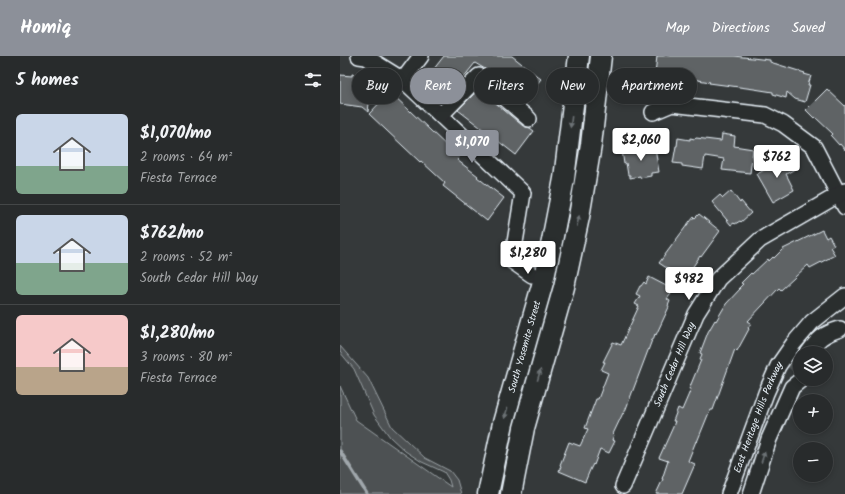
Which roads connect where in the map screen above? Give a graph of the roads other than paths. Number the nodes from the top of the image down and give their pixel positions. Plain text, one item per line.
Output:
1 (358, 56) edge
2 (420, 56) edge
3 (579, 56) edge
4 (601, 56) edge
5 (403, 80) junction
6 (653, 112) dead end
7 (441, 116) junction
8 (529, 119) dead end
9 (843, 198) edge
10 (532, 275) dead end
11 (845, 296) edge
12 (812, 322) junction
13 (837, 329) edge
14 (794, 343) junction
15 (798, 346) edge
16 (813, 346) edge
17 (825, 346) edge
18 (772, 378) junction
19 (793, 379) edge
20 (793, 386) tunnel mouth
21 (623, 486) dead end
22 (488, 494) edge
23 (510, 494) edge
24 (729, 494) edge
25 (751, 494) edge

1 - 5 street
2 - 5 street
3 -> 22 main road, South Yosemite Street
23 -> 4 main road
5 - 7 street
6 - 9 street
7 - 8 street
7 - 10 street
9 - 21 street, South Cedar Hill Way
11 - 12 street, East Heritage Hills Parkway
12 - 13 street
12 - 14 street, East Heritage Hills Parkway
13 - 16 street
13 - 17 street
14 - 15 street
14 - 18 street, East Heritage Hills Parkway
18 - 19 street
18 - 24 street, East Heritage Hills Parkway
25 -> 20 street, East Heritage Hills Parkway

